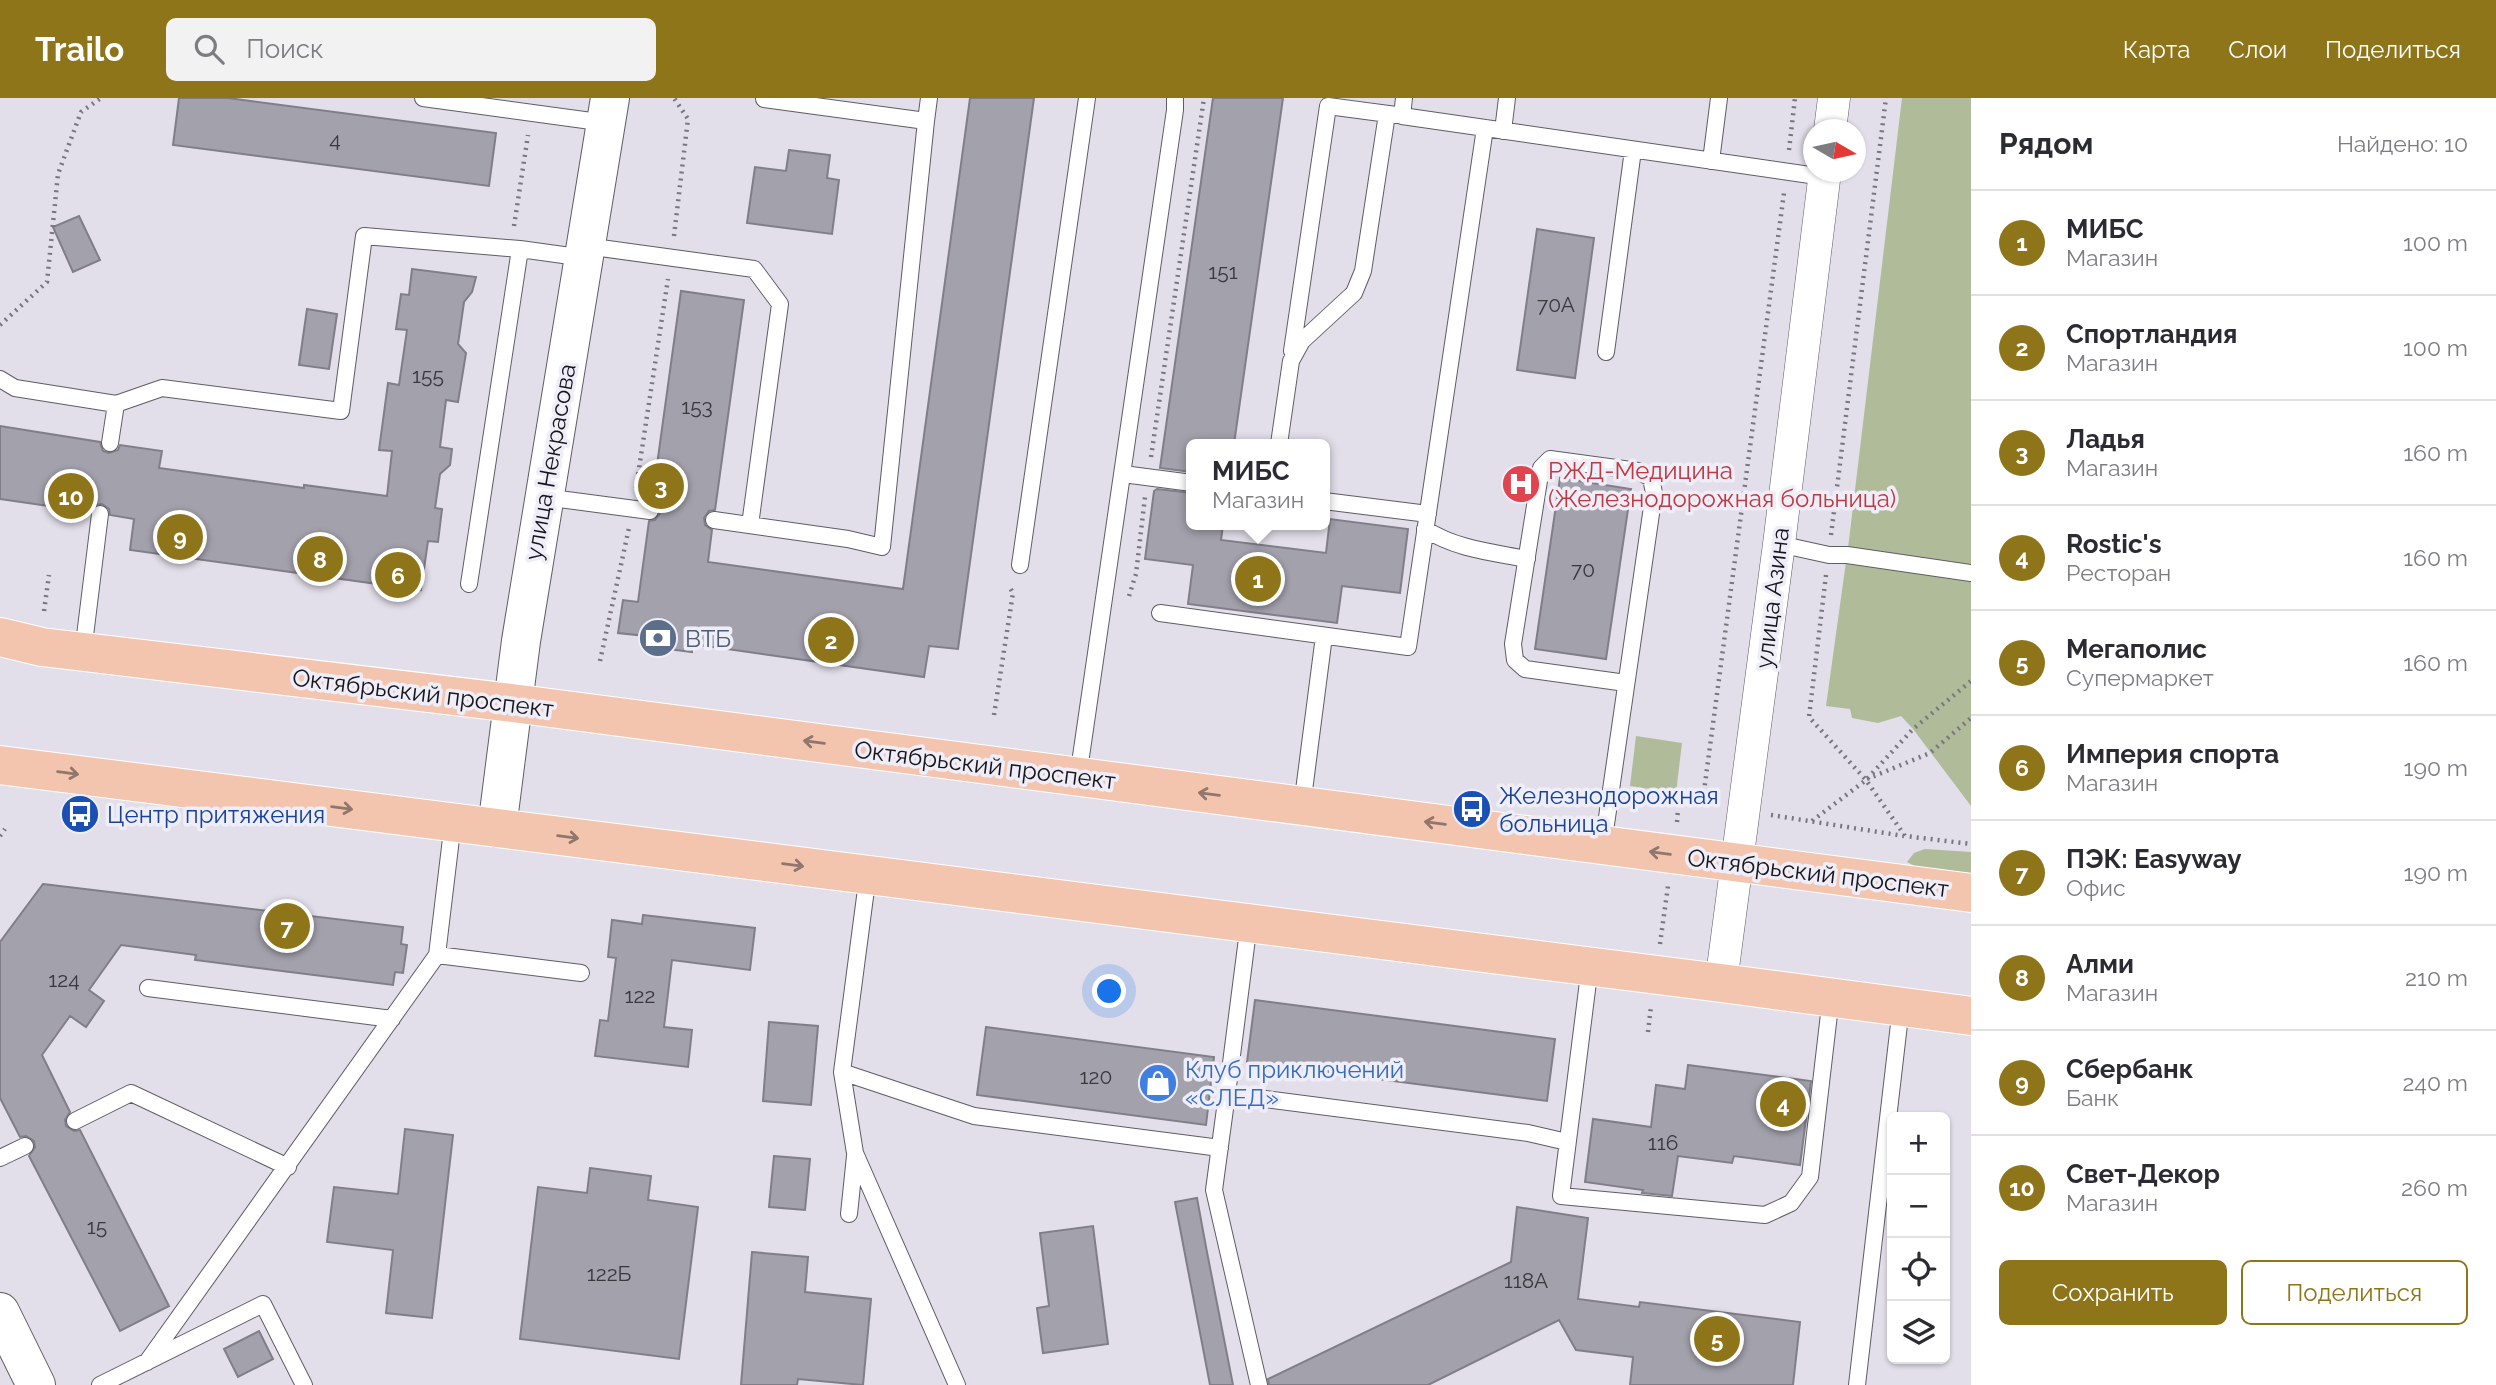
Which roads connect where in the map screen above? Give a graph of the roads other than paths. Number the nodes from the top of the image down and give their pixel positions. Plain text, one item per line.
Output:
1 (423, 98) edge
2 (761, 98) edge
3 (929, 98) edge
4 (1087, 98) edge
5 (1175, 98) edge
6 (1404, 98) edge
7 (1507, 98) edge
8 (1719, 98) edge
9 (1834, 98) edge
10 (608, 111) edge
11 (1394, 115) junction
12 (1831, 119) edge
13 (926, 121) junction
14 (1485, 128) junction
15 (1503, 131) junction
16 (1633, 149) junction
17 (1711, 161) junction
18 (1803, 172) edge
19 (1823, 182) edge
20 (520, 248) junction
21 (585, 252) junction
22 (1606, 352) dead end
23 (1291, 361) junction
24 (0, 379) edge
25 (116, 404) junction
26 (1280, 439) edge
27 (110, 443) dead end
28 (1122, 474) junction
29 (1186, 482) edge
30 (544, 497) junction
31 (1330, 502) edge
32 (650, 511) dead end
33 (100, 514) dead end
34 (713, 520) dead end
35 (1427, 522) junction
36 (750, 525) junction
37 (1779, 544) junction
38 (1527, 559) junction
39 (1020, 565) dead end
40 (1971, 573) edge
41 (469, 584) dead end
42 (1160, 613) dead end
43 (1324, 635) junction
44 (0, 637) edge
45 (83, 652) junction
46 (1626, 683) junction
47 (512, 703) junction
48 (0, 765) edge
49 (1079, 777) junction
50 (1302, 806) junction
51 (453, 822) junction
52 (497, 828) junction
53 (1602, 845) junction
54 (1737, 863) junction
55 (868, 874) junction
56 (1971, 893) edge
57 (1249, 923) junction
58 (436, 955) junction
59 (1590, 966) junction
60 (580, 973) dead end
61 (1721, 983) junction
62 (148, 988) dead end
63 (1831, 997) junction
64 (1901, 1007) junction
65 (1971, 1016) edge
66 (392, 1018) junction
67 (842, 1072) junction
68 (1227, 1094) junction
69 (75, 1121) dead end
70 (1567, 1142) junction
71 (25, 1146) dead end
72 (1220, 1148) junction
73 (855, 1153) junction
74 (0, 1158) edge
75 (288, 1167) junction
76 (849, 1214) dead end
77 (0, 1312) edge
78 (147, 1362) junction
79 (36, 1385) edge
80 (100, 1385) edge
81 (304, 1385) edge
82 (957, 1385) edge
83 (1259, 1385) edge
84 (1857, 1385) edge

1 - 10 lane
2 - 13 lane
3 - 13 lane
4 - 39 lane
5 - 28 lane
6 - 11 lane
7 - 15 lane
8 - 17 lane
9 - 12 street
10 - 21 street, улица Некрасова
11 - 14 lane
11 - 23 lane
11 - 23 lane
13 - 36 lane
14 - 15 lane
14 - 35 lane
15 - 16 lane
16 - 17 lane
16 - 22 lane
17 - 18 lane
19 - 37 street, улица Азина
20 - 21 lane
20 - 25 lane
20 - 41 lane
21 - 30 street, улица Некрасова
21 - 36 lane
23 - 26 lane
24 - 25 lane
25 - 27 lane
28 - 29 lane
28 - 49 lane
30 - 32 lane
30 - 47 street, улица Некрасова
31 - 35 lane
33 - 45 lane
34 - 36 lane
35 - 38 lane
35 - 43 lane
37 - 40 lane
37 - 54 street, улица Азина
38 - 46 lane
38 - 46 lane
42 - 43 lane
43 - 50 lane
44 - 45 main road, Октябрьский проспект
45 - 47 main road, Октябрьский проспект
46 - 53 lane
49 -> 47 main road, Октябрьский проспект
47 - 52 street, улица Некрасова
48 -> 51 main road
50 -> 49 main road, Октябрьский проспект
53 -> 50 main road, Октябрьский проспект
51 - 52 main road
51 - 58 lane
52 -> 55 main road
54 -> 53 main road, Октябрьский проспект
54 - 56 main road, Октябрьский проспект
54 - 61 street, улица Азина
55 - 57 main road
55 - 67 lane
57 - 59 main road
57 - 68 lane
58 - 60 lane
58 - 66 lane
59 - 61 main road
59 - 70 lane
61 - 63 main road
62 - 66 lane
63 - 64 main road
63 - 70 lane
64 - 65 main road
64 - 84 lane
66 - 75 lane
67 - 72 lane
67 - 73 lane
68 - 70 lane
68 - 72 lane
69 - 75 lane
71 - 74 lane
72 - 83 lane
73 - 76 lane
73 - 82 lane
75 - 78 lane
77 - 79 street
78 - 80 lane
78 - 81 lane

